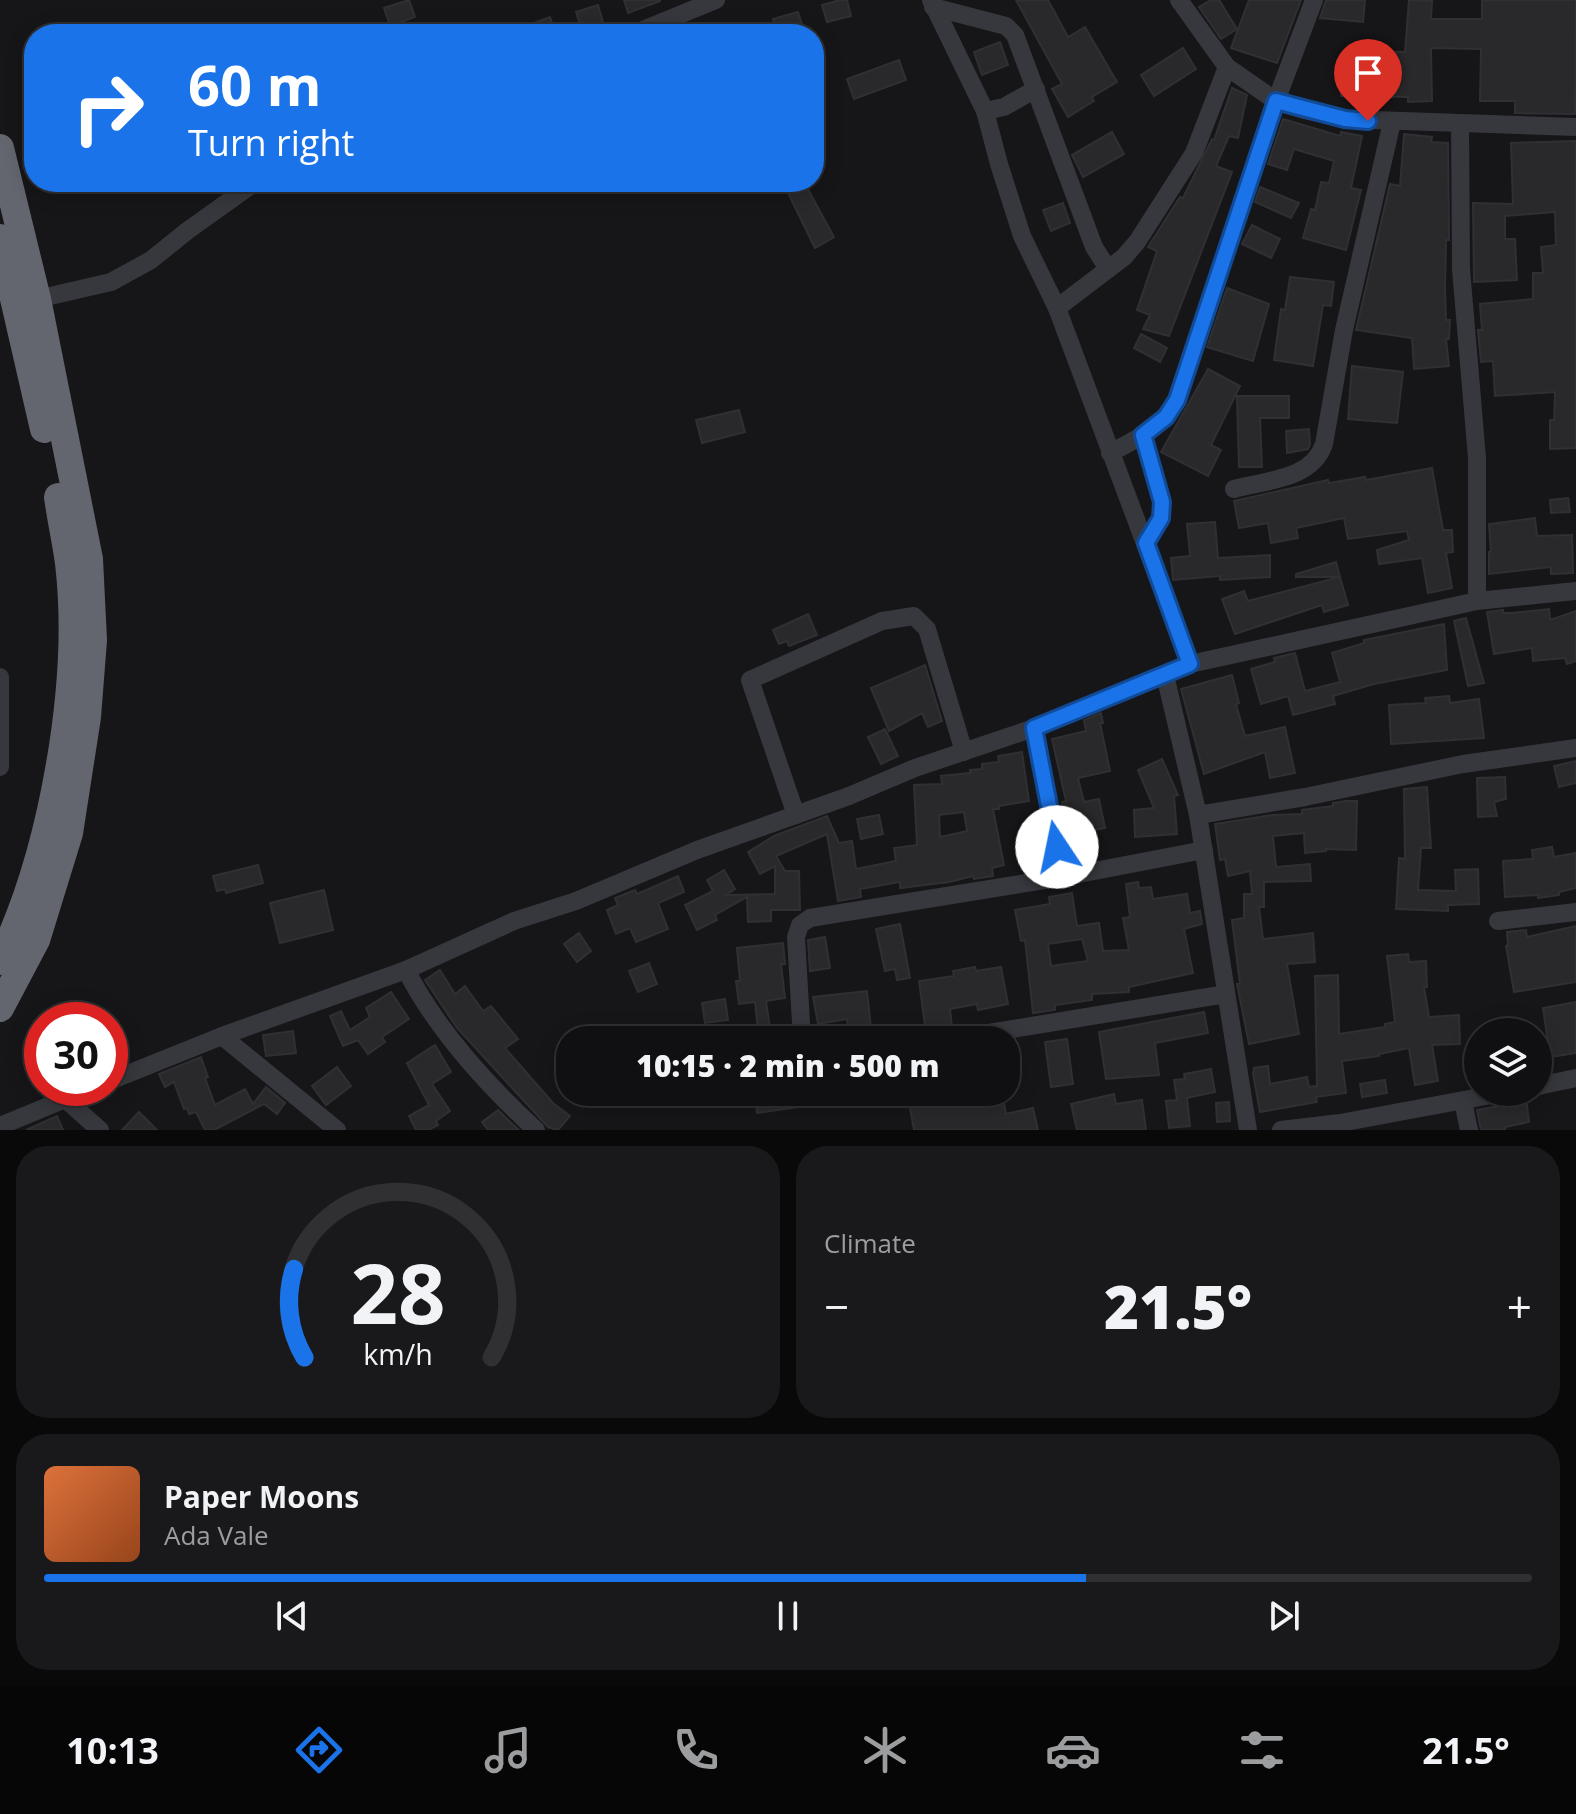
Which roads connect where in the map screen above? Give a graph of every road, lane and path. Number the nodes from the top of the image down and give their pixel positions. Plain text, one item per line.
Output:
1 (716, 0) edge
2 (1179, 0) edge
3 (1314, 0) edge
4 (932, 4) edge
5 (657, 24) edge
6 (1227, 67) junction
7 (1036, 89) junction
8 (1276, 101) junction
9 (1004, 107) junction
10 (985, 111) junction
11 (1044, 119) junction
12 (1392, 122) junction
13 (1460, 123) junction
14 (1576, 127) edge
15 (0, 148) edge
16 (242, 192) edge
17 (0, 238) edge
18 (1108, 269) junction
19 (37, 299) junction
20 (1057, 308) junction
21 (1143, 435) junction
22 (1110, 453) junction
23 (1234, 489) dead end
24 (1146, 543) junction
25 (1576, 591) edge
26 (1477, 601) junction
27 (1190, 664) junction
28 (1165, 675) junction
29 (0, 677) edge
30 (1034, 728) junction
31 (1576, 748) edge
32 (964, 752) junction
33 (0, 767) edge
34 (796, 815) junction
35 (1198, 815) junction
36 (1204, 850) junction
37 (1063, 877) junction
38 (1576, 912) edge
39 (1498, 921) dead end
40 (0, 961) edge
41 (406, 970) junction
42 (1226, 994) junction
43 (0, 1008) edge
44 (801, 1026) edge
45 (1020, 1028) edge
46 (222, 1036) junction
47 (128, 1074) edge
48 (1576, 1078) edge
49 (1552, 1083) edge
50 (1463, 1101) joint
51 (46, 1106) edge
52 (73, 1106) edge
53 (0, 1126) edge
54 (1341, 1127) edge
55 (100, 1130) edge
56 (337, 1130) edge
57 (536, 1130) edge
58 (1248, 1130) edge
59 (1281, 1130) edge
60 (1469, 1130) edge

1 - 5 street
2 - 6 street
3 - 8 street
4 - 7 street
4 - 10 street
6 - 8 street
6 - 18 street
7 - 9 street
7 - 11 street
8 - 12 street
8 - 21 street
9 - 10 street
9 - 11 street
10 - 20 street
11 - 18 street
12 - 13 street
12 - 23 street
13 - 14 street
13 - 26 street
15 - 19 highway
16 - 19 street
17 - 40 highway
18 - 20 street
19 - 43 highway
20 - 22 street
21 - 22 street
21 - 24 street
22 - 24 street
24 - 27 street
25 - 26 street
26 - 27 street
27 - 28 street
28 - 30 street
28 - 35 street
29 - 33 street
30 - 32 street
30 - 37 street
31 - 35 street
32 - 34 street
32 - 34 street
34 - 41 street
35 - 36 street
36 - 37 street
36 - 42 street
37 - 44 street
38 - 39 street
41 - 46 street
41 - 57 street
42 - 45 street
42 - 58 street
46 - 47 street
46 - 56 street
48 - 49 street
50 - 54 street
50 - 60 street
51 - 53 street
52 - 55 street
54 - 59 street

